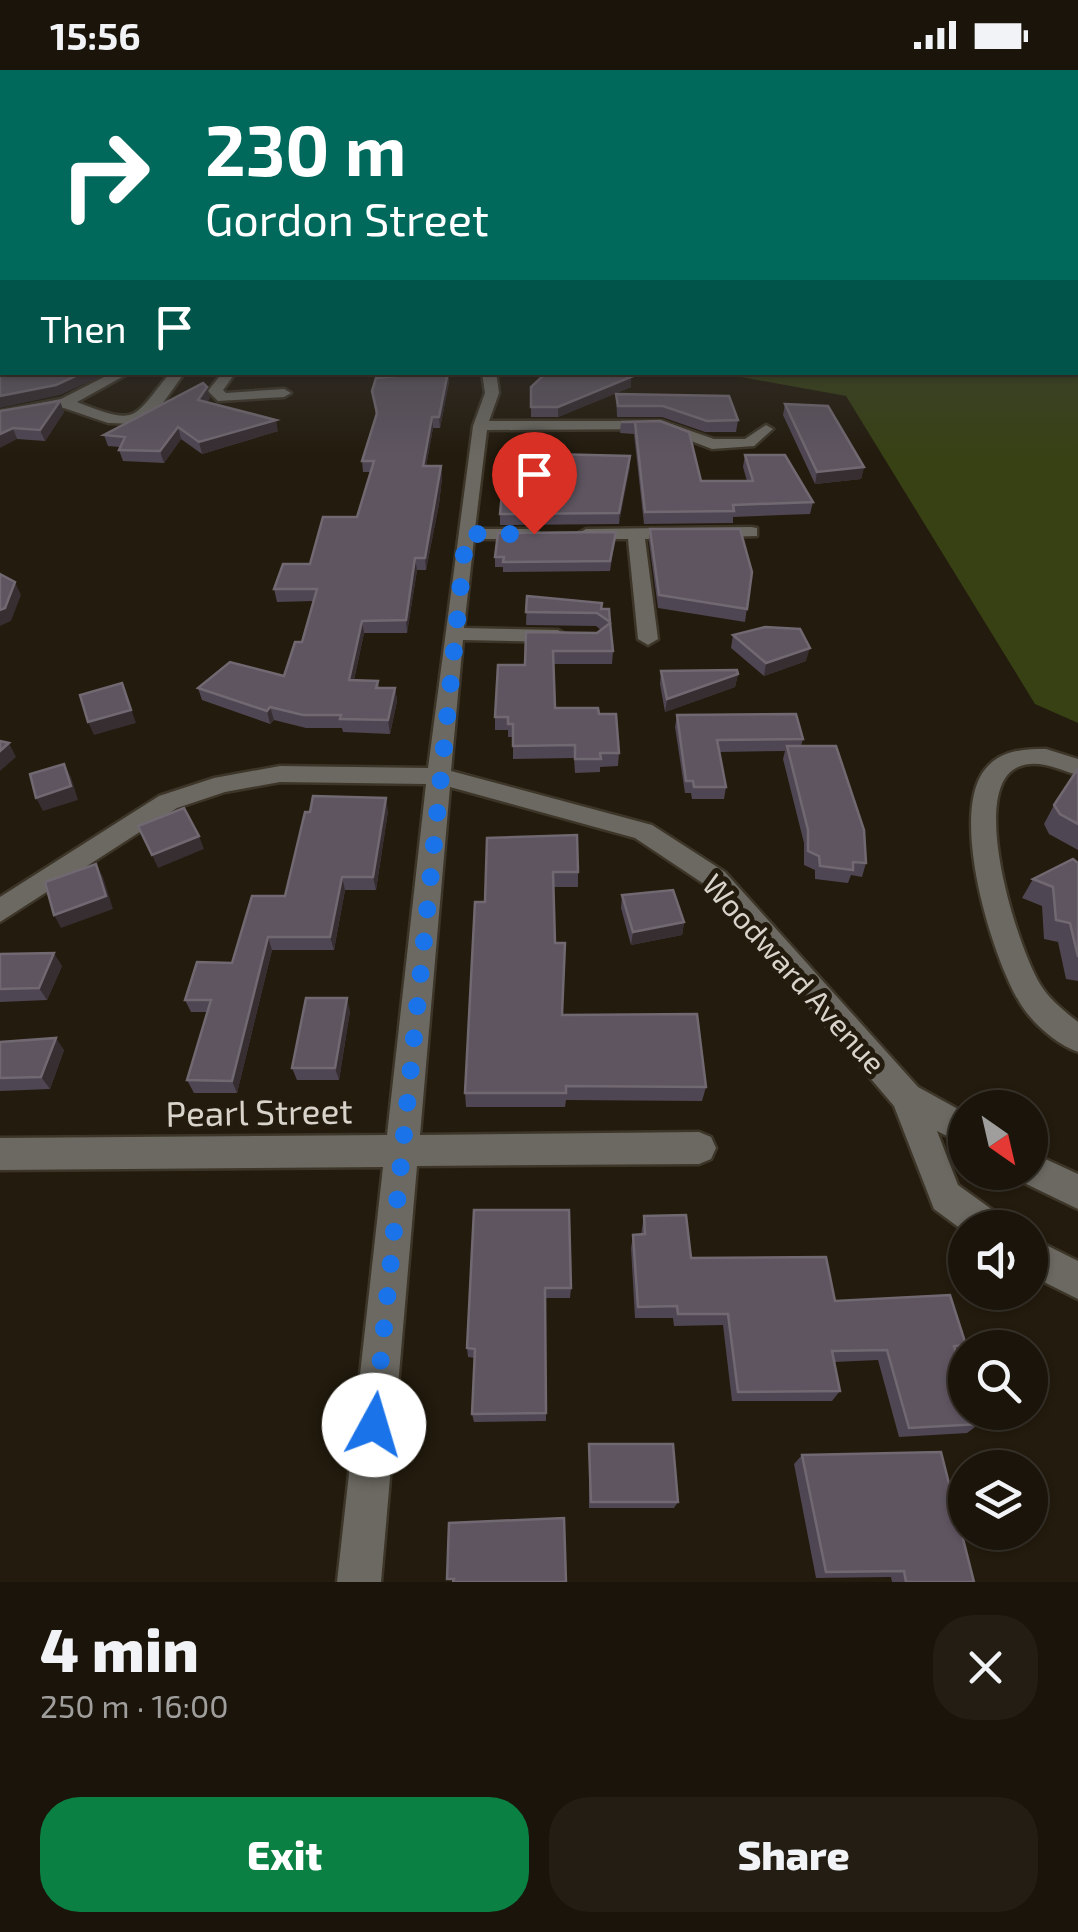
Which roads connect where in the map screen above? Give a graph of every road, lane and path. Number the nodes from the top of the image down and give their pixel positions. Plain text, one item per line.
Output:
1 (119, 375) edge
2 (176, 375) edge
3 (228, 375) edge
4 (489, 375) edge
5 (284, 393) dead end
6 (65, 404) junction
7 (0, 415) edge
8 (480, 426) junction
9 (766, 429) dead end
10 (752, 532) dead end
11 (466, 534) junction
12 (636, 534) junction
13 (454, 634) junction
14 (578, 636) edge
15 (648, 639) dead end
16 (1078, 767) edge
17 (439, 776) junction
18 (12, 903) edge
19 (1078, 1038) edge
20 (907, 1096) junction
21 (948, 1120) edge
22 (699, 1148) dead end
23 (402, 1150) junction
24 (0, 1154) edge
25 (1048, 1177) edge
26 (1078, 1192) edge
27 (963, 1210) edge
28 (1048, 1265) edge
29 (1078, 1281) edge
30 (359, 1582) edge

1 - 6 street
2 - 6 street
3 - 5 street
4 - 8 street
6 - 7 street
8 - 9 street
8 - 11 street
10 - 12 street
11 - 12 street
11 - 13 street
12 - 15 street
13 - 14 street
13 - 17 street
16 - 19 street
17 - 18 street, Woodward Avenue
17 - 20 street, Woodward Avenue
17 - 23 street
20 - 21 street
20 - 27 street, Woodward Avenue
22 - 23 street, Pearl Street
23 - 24 street, Pearl Street
23 - 30 street
25 - 26 street
28 - 29 street

